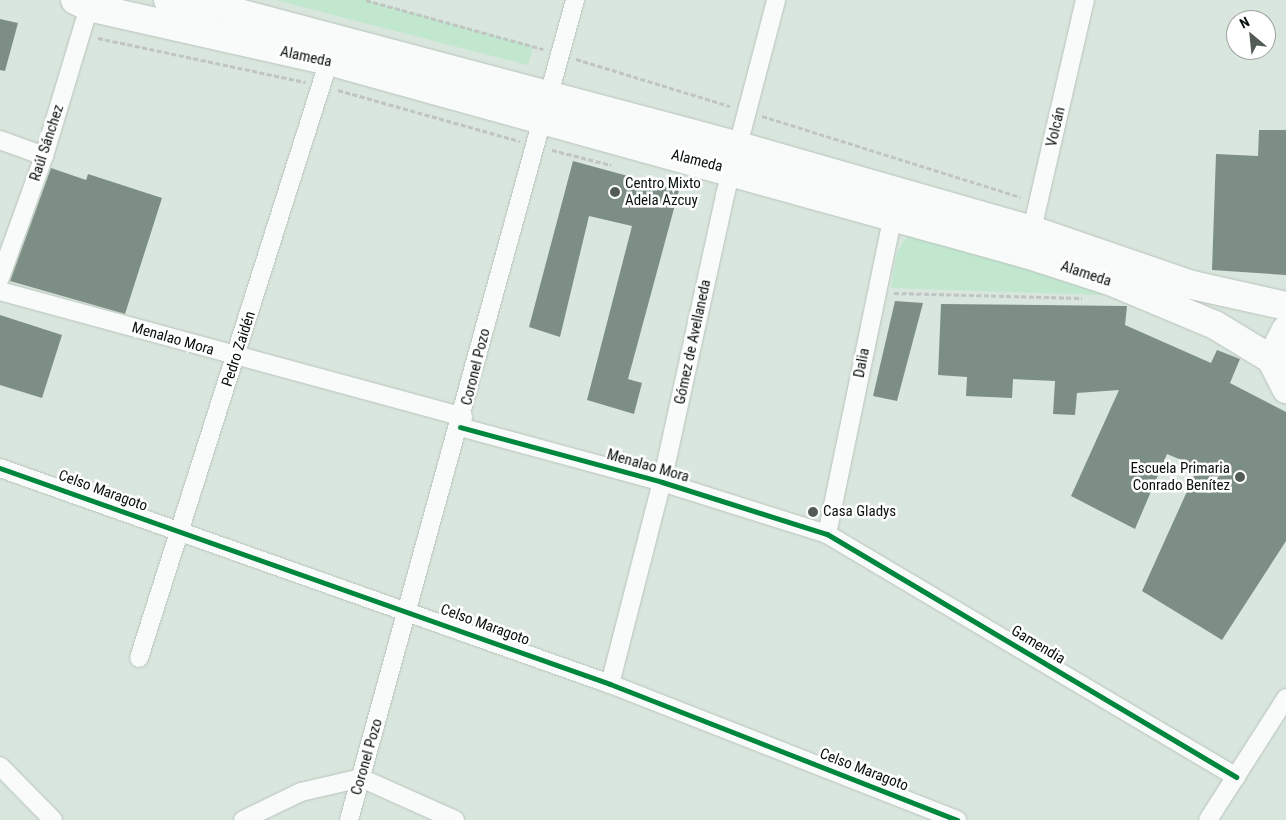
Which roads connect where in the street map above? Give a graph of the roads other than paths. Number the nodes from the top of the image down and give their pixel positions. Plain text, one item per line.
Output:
1 (119, 0) edge
2 (159, 0) edge
3 (168, 0) edge
4 (575, 0) edge
5 (776, 0) edge
6 (1085, 0) edge
7 (204, 2) edge
8 (82, 3) edge
9 (325, 61) junction
10 (541, 121) junction
11 (0, 140) edge
12 (44, 156) junction
13 (736, 158) junction
14 (899, 192) junction
15 (892, 218) junction
16 (1029, 242) junction
17 (0, 278) edge
18 (0, 291) edge
19 (1286, 306) edge
20 (1286, 330) edge
21 (237, 356) junction
22 (1271, 359) junction
23 (1286, 389) edge
24 (461, 422) junction
25 (0, 468) edge
26 (662, 482) junction
27 (178, 532) junction
28 (827, 534) junction
29 (408, 610) junction
30 (139, 658) dead end
31 (610, 684) junction
32 (1286, 698) edge
33 (0, 766) edge
34 (361, 778) junction
35 (1236, 778) junction
36 (53, 820) edge
37 (243, 820) edge
38 (349, 820) edge
39 (455, 820) edge
40 (956, 820) edge
41 (1208, 820) edge

1 - 2 main road
3 - 9 main road
4 - 10 street, Coronel Pozo
5 - 13 street, Gómez de Avellaneda
6 - 16 street, Volcán
7 - 9 main road, Alameda
8 - 9 main road, Alameda
8 - 12 street, Raúl Sánchez
9 - 10 main road, Alameda
9 - 21 street, Pedro Zaidén
10 - 13 main road, Alameda
10 - 24 street, Coronel Pozo
11 - 12 street
12 - 17 street, Raúl Sánchez
13 - 14 main road, Alameda
13 - 15 main road, Alameda
13 - 26 street, Gómez de Avellaneda
14 - 15 street, Dalia
14 - 16 main road, Alameda
15 - 16 main road, Alameda
15 - 28 street, Dalia
16 - 19 main road, Alameda
16 - 22 main road, Alameda
18 - 21 street, Menalao Mora
20 - 22 main road
21 - 24 street, Menalao Mora
21 - 27 street, Pedro Zaidén
22 - 23 main road
24 - 26 street, Menalao Mora
24 - 29 street, Coronel Pozo
25 - 27 street, Celso Maragoto
26 - 28 street, Menalao Mora
26 - 31 street, Gómez de Avellaneda
27 - 29 street, Celso Maragoto
27 - 30 street, Pedro Zaidén
28 - 35 street, Gamendia
29 - 31 street, Celso Maragoto
29 - 34 street, Coronel Pozo
31 - 40 street, Celso Maragoto
32 - 35 street
33 - 36 street
34 - 37 street
34 - 38 street, Coronel Pozo
34 - 39 street
35 - 41 street

